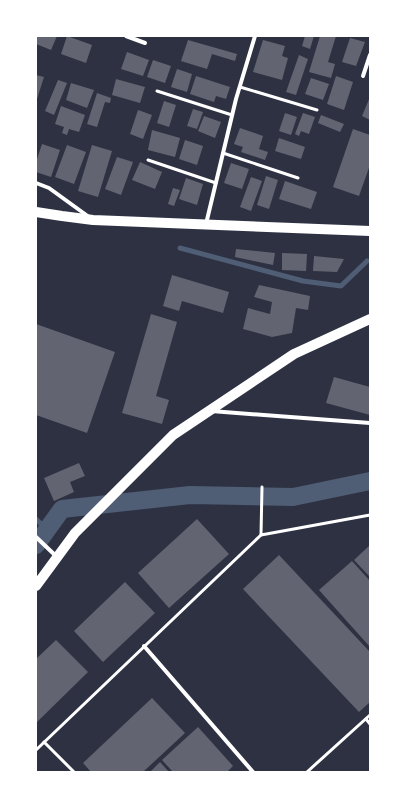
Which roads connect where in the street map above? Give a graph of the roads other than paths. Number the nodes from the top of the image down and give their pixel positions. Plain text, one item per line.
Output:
1 (255, 36) edge
2 (130, 37) edge
3 (144, 43) dead end
4 (370, 55) edge
5 (363, 76) dead end
6 (240, 87) junction
7 (157, 91) dead end
8 (317, 110) dead end
9 (232, 114) junction
10 (223, 153) junction
11 (148, 160) dead end
12 (298, 178) dead end
13 (36, 183) edge
14 (216, 184) junction
15 (36, 212) edge
16 (93, 220) junction
17 (206, 224) junction
18 (370, 231) edge
19 (370, 319) edge
20 (209, 411) junction
21 (370, 423) edge
22 (262, 487) dead end
23 (370, 515) edge
24 (261, 535) junction
25 (36, 537) edge
26 (57, 557) junction
27 (36, 586) edge
28 (144, 646) junction
29 (370, 715) edge
30 (366, 719) junction
31 (370, 724) edge
32 (44, 742) junction
33 (36, 750) edge
34 (74, 772) edge
35 (253, 772) edge
36 (307, 772) edge

1 - 6 street
2 - 3 street
4 - 5 street
6 - 8 lane
6 - 9 street
7 - 9 lane
9 - 10 street
10 - 12 lane
10 - 14 street
11 - 14 lane
13 - 16 street
14 - 17 street
15 - 16 main road
16 - 17 main road
17 - 18 main road
19 - 20 main road
20 - 21 street
20 - 26 main road
22 - 24 lane
23 - 24 lane
24 - 28 lane
25 - 26 street
26 - 27 main road
28 - 32 lane
28 - 35 street
29 - 30 lane
30 - 31 lane
30 - 36 lane
32 - 33 lane
32 - 34 lane

